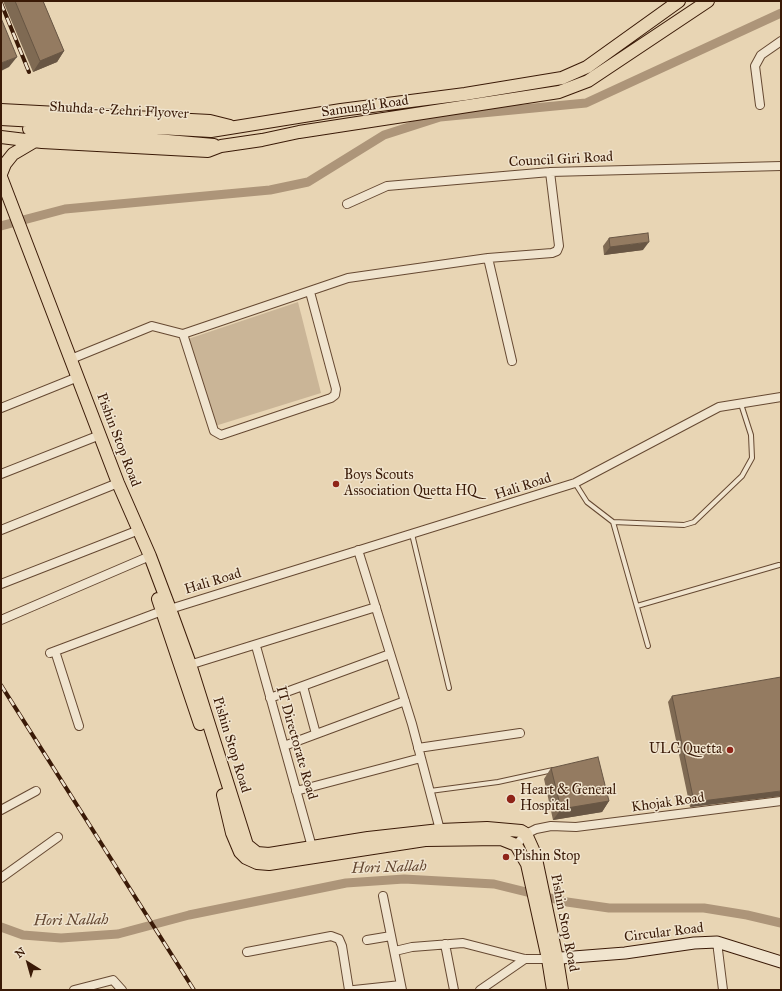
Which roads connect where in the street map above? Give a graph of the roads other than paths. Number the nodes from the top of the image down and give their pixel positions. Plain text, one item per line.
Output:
1 (679, 1) edge
2 (708, 1) edge
3 (781, 41) edge
4 (760, 105) dead end
5 (1, 110) edge
6 (1, 120) edge
7 (1, 127) edge
8 (235, 127) junction
9 (1, 137) edge
10 (37, 141) junction
11 (221, 146) junction
12 (781, 166) edge
13 (550, 172) junction
14 (1, 175) edge
15 (3, 202) edge
16 (347, 204) dead end
17 (22, 241) junction
18 (488, 258) junction
19 (310, 292) junction
20 (183, 334) junction
21 (71, 359) junction
22 (512, 361) dead end
23 (74, 379) junction
24 (781, 397) edge
25 (741, 404) junction
26 (1, 408) edge
27 (97, 436) junction
28 (1, 474) edge
29 (575, 483) junction
30 (115, 484) junction
31 (614, 522) junction
32 (1, 530) edge
33 (136, 531) junction
34 (412, 534) junction
35 (358, 550) junction
36 (147, 557) junction
37 (779, 565) dead end
38 (1, 584) edge
39 (637, 606) junction
40 (376, 608) junction
41 (166, 610) junction
42 (1, 620) edge
43 (256, 646) junction
44 (648, 646) dead end
45 (390, 654) junction
46 (186, 666) junction
47 (303, 686) junction
48 (449, 688) dead end
49 (270, 698) junction
50 (405, 701) junction
51 (79, 726) dead end
52 (520, 733) dead end
53 (316, 734) junction
54 (284, 746) junction
55 (418, 748) junction
56 (421, 758) junction
57 (558, 769) edge
58 (36, 791) dead end
59 (296, 791) junction
60 (429, 791) junction
61 (781, 801) edge
62 (1, 810) edge
63 (440, 830) junction
64 (526, 834) junction
65 (58, 837) dead end
66 (516, 845) junction
67 (312, 848) junction
68 (1, 878) edge
69 (382, 896) dead end
70 (540, 897) junction
71 (391, 936) junction
72 (367, 940) dead end
73 (717, 942) junction
74 (445, 944) junction
75 (395, 951) junction
76 (247, 952) dead end
77 (525, 959) junction
78 (553, 959) junction
79 (781, 962) edge
80 (401, 987) edge
81 (74, 990) edge
82 (122, 990) edge
83 (349, 990) edge
84 (354, 990) edge
85 (454, 990) edge
86 (480, 990) edge
87 (553, 990) edge
88 (562, 990) edge
89 (723, 990) edge

1 - 8 main road, Samungli Road
2 - 11 main road, Samungli Road
3 - 4 street
5 - 8 main road, Samungli Road
6 - 8 main road, Shuhda-e-Zehri Flyover
7 - 11 main road, Shuhda-e-Zehri Flyover
9 - 10 main road, Samungli Road
10 - 11 main road, Samungli Road
10 - 14 main road
12 - 13 street, Council Giri Road
13 - 16 street, Council Giri Road
13 - 18 street
14 - 17 main road
15 - 17 main road
17 - 21 main road, Pishin Stop Road
17 - 23 main road, Pishin Stop Road
18 - 19 street
18 - 22 street
19 - 20 street
19 - 20 street
20 - 21 street
21 - 23 main road, Pishin Stop Road
23 - 26 street
23 - 27 main road, Pishin Stop Road
24 - 25 street, Hali Road
25 - 29 street, Hali Road
25 - 31 lane
27 - 28 street
27 - 30 main road, Pishin Stop Road
29 - 31 lane
29 - 34 street, Hali Road
30 - 32 street
30 - 33 main road, Pishin Stop Road
31 - 39 lane
33 - 36 main road, Pishin Stop Road
33 - 38 street
34 - 35 street, Hali Road
34 - 48 lane
35 - 40 street
35 - 41 street, Hali Road
36 - 41 main road, Pishin Stop Road
36 - 42 street
37 - 39 lane
39 - 44 lane
40 - 43 street
40 - 45 street
41 - 46 main road, Pishin Stop Road
41 - 51 street, Hali Road
43 - 46 street
43 - 49 street, IT Directorate Road
45 - 47 street
45 - 50 street
46 - 66 main road, Pishin Stop Road
46 - 67 main road, Pishin Stop Road
47 - 49 street
47 - 53 street
49 - 54 street, IT Directorate Road
50 - 53 street
50 - 55 street
52 - 55 street
53 - 54 street
54 - 59 street, IT Directorate Road
55 - 56 street
56 - 59 street
56 - 60 street
57 - 60 lane
58 - 62 street
59 - 67 street, IT Directorate Road
60 - 63 street
61 - 64 street, Khojak Road
63 - 64 main road, Pishin Stop Road
63 - 67 main road, Pishin Stop Road
64 - 66 street, Khojak Road
64 - 70 main road, Pishin Stop Road
65 - 68 street
66 - 70 main road, Pishin Stop Road
69 - 71 street
70 - 78 main road, Pishin Stop Road
71 - 72 street
71 - 75 street
73 - 78 street, Circular Road
73 - 79 street, Circular Road
73 - 89 street
74 - 75 street
74 - 77 street
74 - 85 street
75 - 80 street
76 - 83 street
77 - 78 street
77 - 86 street
78 - 87 main road, Pishin Stop Road
78 - 88 main road, Pishin Stop Road
80 - 84 street
81 - 82 street

